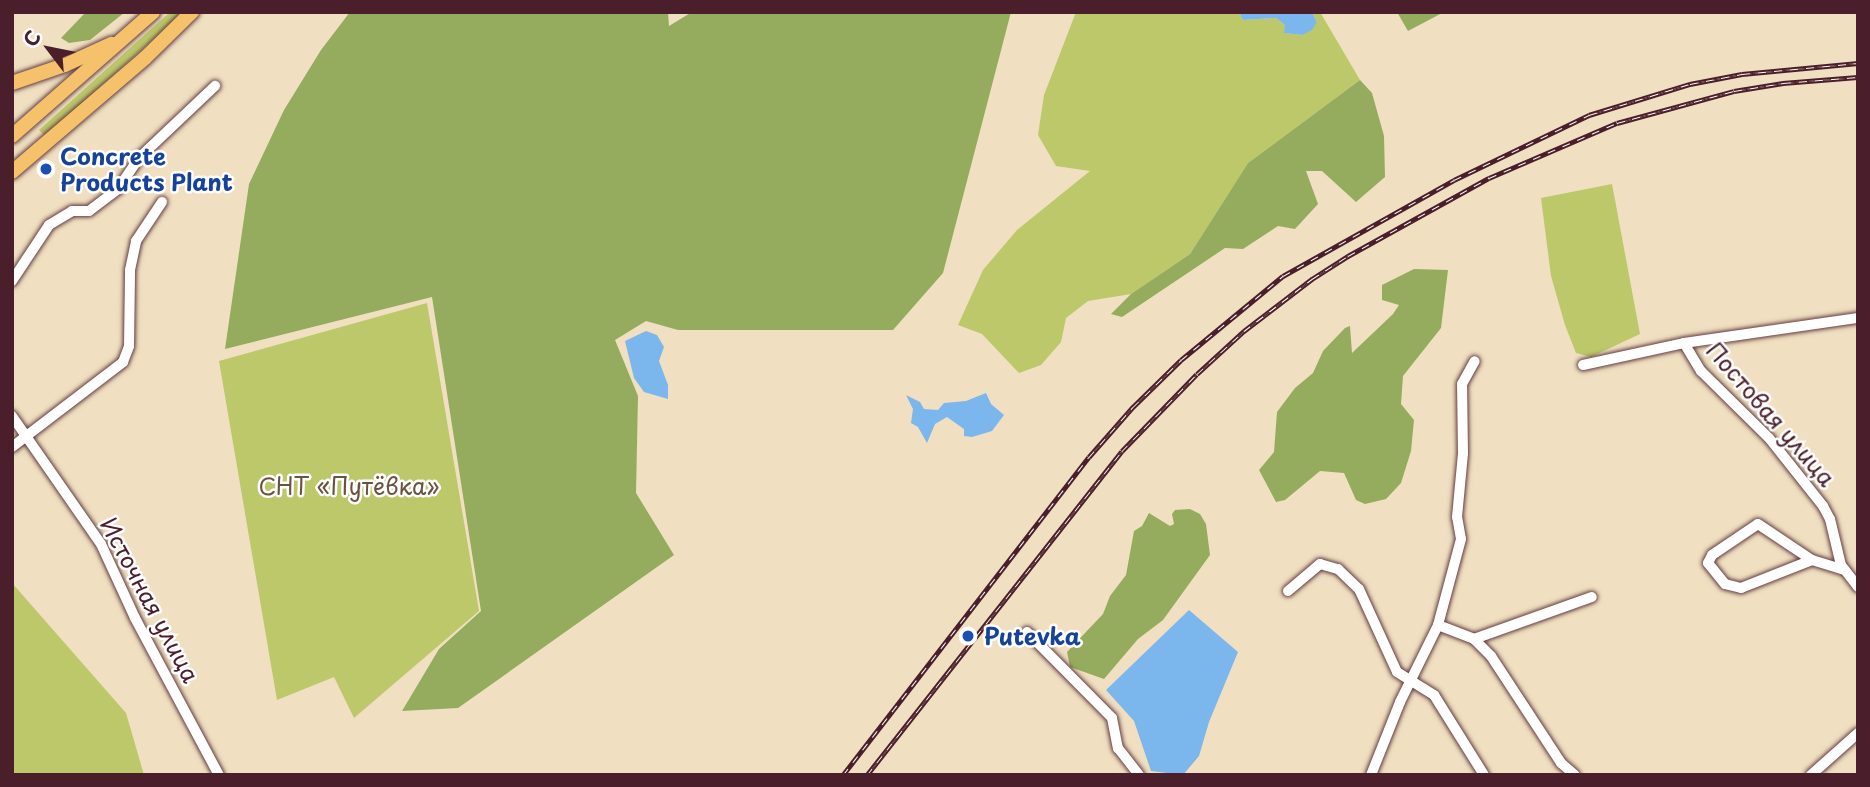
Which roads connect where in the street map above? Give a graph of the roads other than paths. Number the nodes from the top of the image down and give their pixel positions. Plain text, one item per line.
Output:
1 (153, 12) edge
2 (192, 12) edge
3 (125, 37) junction
4 (12, 83) edge
5 (215, 86) dead end
6 (12, 136) edge
7 (12, 172) edge
8 (162, 202) dead end
9 (12, 281) edge
10 (1858, 318) edge
11 (1684, 343) junction
12 (1475, 361) dead end
13 (1583, 365) dead end
14 (12, 416) edge
15 (26, 435) junction
16 (12, 447) edge
17 (1812, 559) junction
18 (1844, 570) junction
19 (1858, 587) edge
20 (1288, 591) dead end
21 (1592, 597) dead end
22 (1438, 625) junction
23 (1027, 632) dead end
24 (1474, 639) junction
25 (1412, 682) junction
26 (1858, 733) edge
27 (219, 775) edge
28 (1139, 775) edge
29 (1371, 775) edge
30 (1484, 775) edge
31 (1575, 775) edge
32 (1811, 775) edge

1 - 3 main road
2 - 7 main road
3 - 4 main road
3 - 6 main road
5 - 9 street
8 - 15 street
10 - 11 street
11 - 13 street
11 - 18 street, Постовая улица
12 - 22 street
14 - 15 street, Источная улица
15 - 16 street
15 - 27 street, Источная улица
17 - 17 street
17 - 18 street
18 - 19 street, Постовая улица
20 - 25 street
21 - 24 street
22 - 24 street
22 - 25 street
23 - 28 street
24 - 31 street
25 - 29 street
25 - 30 street
26 - 32 street

